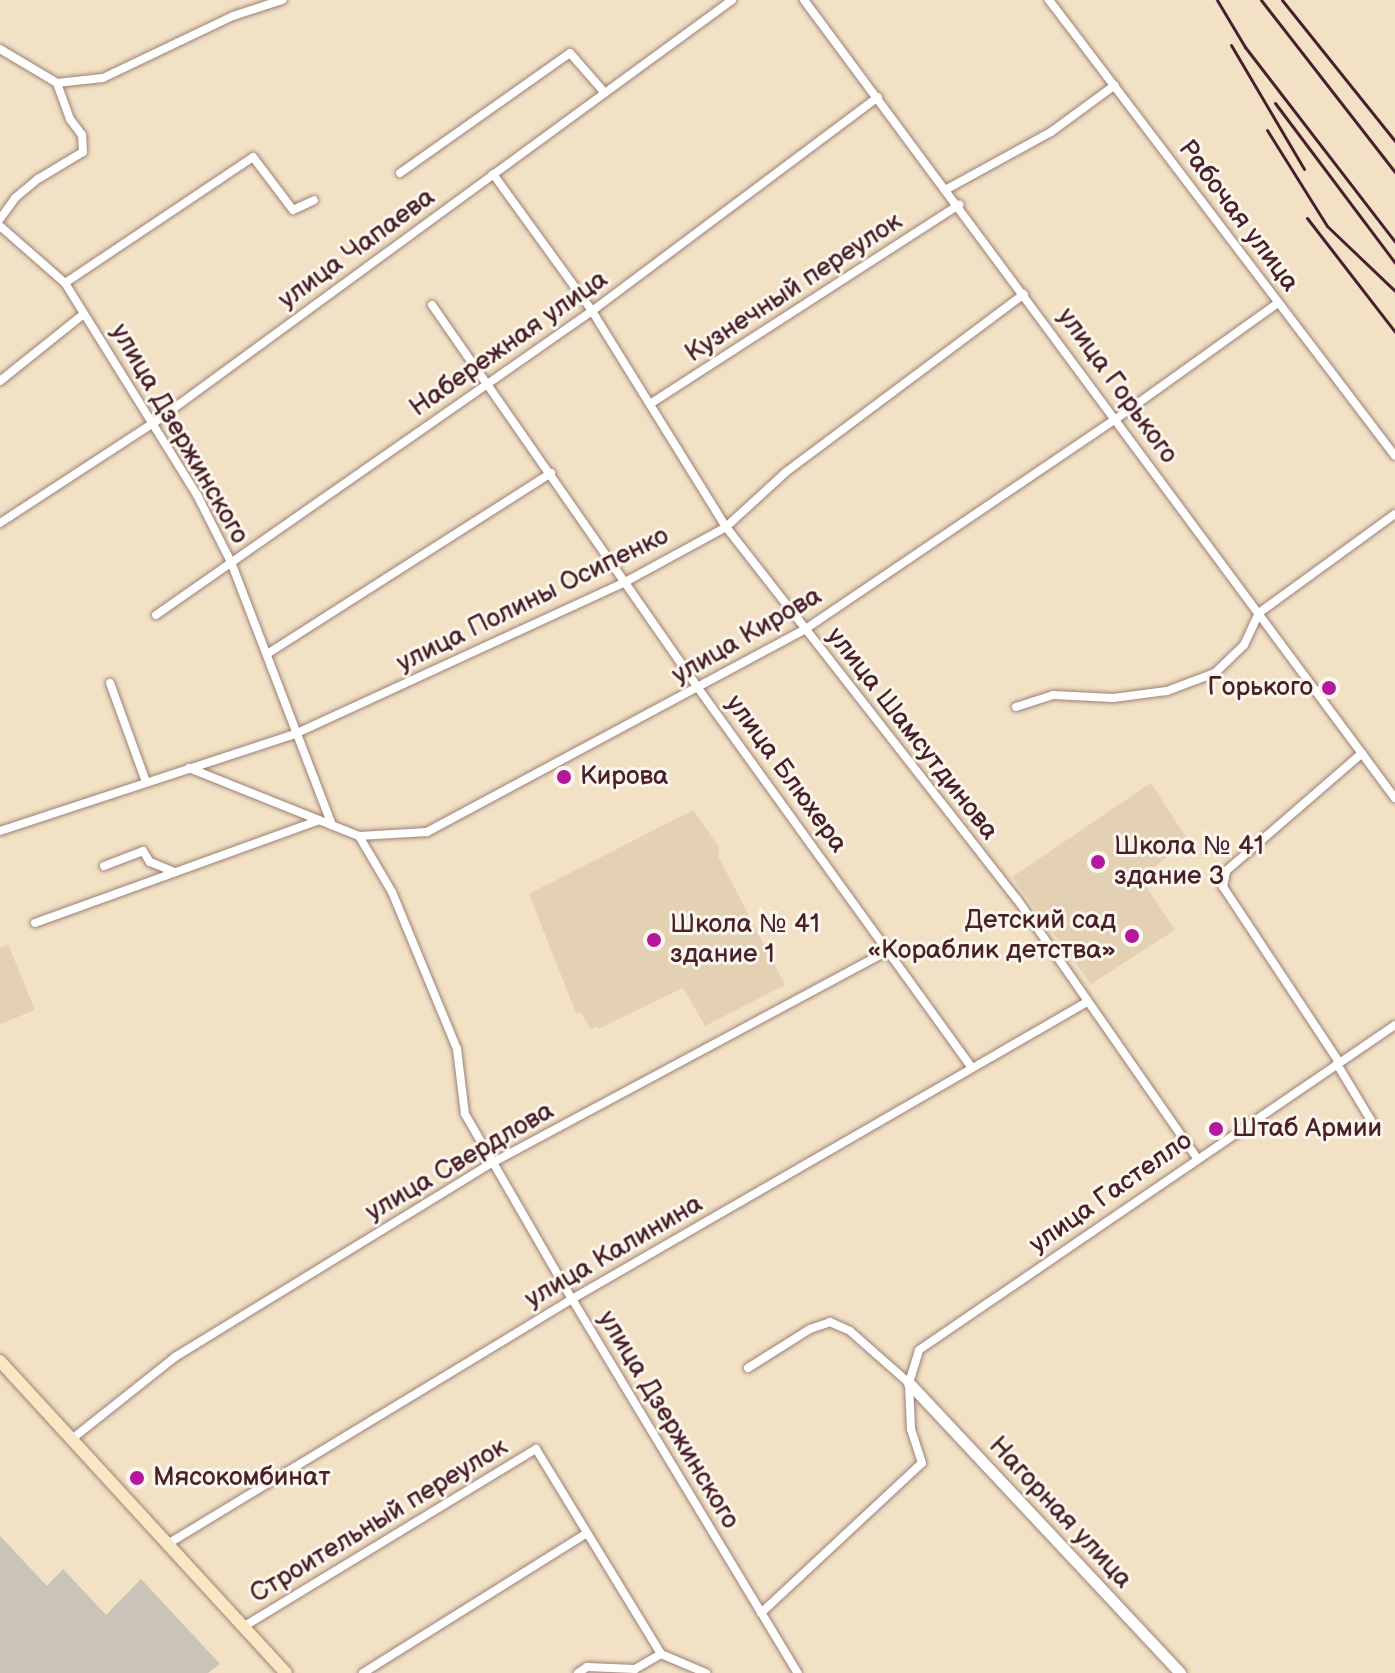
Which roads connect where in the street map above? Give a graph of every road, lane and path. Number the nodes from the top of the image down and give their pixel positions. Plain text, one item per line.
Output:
1 (282, 0) edge
2 (732, 0) edge
3 (804, 0) edge
4 (1049, 0) edge
5 (0, 49) edge
6 (57, 83) junction
7 (1115, 85) junction
8 (604, 92) junction
9 (878, 97) junction
10 (400, 173) dead end
11 (493, 174) junction
12 (947, 189) junction
13 (314, 200) dead end
14 (959, 205) junction
15 (0, 219) edge
16 (2, 231) edge
17 (65, 283) junction
18 (1024, 294) junction
19 (1278, 303) junction
20 (432, 305) dead end
21 (592, 311) junction
22 (84, 314) junction
23 (0, 381) edge
24 (488, 385) junction
25 (650, 404) junction
26 (1116, 419) junction
27 (155, 422) junction
28 (1395, 456) edge
29 (551, 473) junction
30 (1395, 514) edge
31 (0, 523) edge
32 (726, 527) junction
33 (231, 562) junction
34 (627, 581) junction
35 (1259, 613) junction
36 (156, 615) dead end
37 (804, 630) junction
38 (267, 654) junction
39 (110, 683) dead end
40 (698, 688) junction
41 (1016, 707) dead end
42 (295, 734) junction
43 (1362, 753) junction
44 (189, 768) junction
45 (146, 782) junction
46 (1395, 798) edge
47 (320, 820) junction
48 (332, 825) junction
49 (0, 831) edge
50 (359, 836) junction
51 (104, 866) dead end
52 (176, 872) junction
53 (35, 923) dead end
54 (889, 950) junction
55 (1087, 1002) junction
56 (1395, 1025) edge
57 (1338, 1063) junction
58 (972, 1068) junction
59 (1375, 1127) dead end
60 (1197, 1158) junction
61 (492, 1163) junction
62 (572, 1299) junction
63 (0, 1361) edge
64 (748, 1368) dead end
65 (909, 1383) junction
66 (72, 1439) junction
67 (587, 1533) junction
68 (166, 1545) junction
69 (761, 1613) junction
70 (243, 1627) junction
71 (661, 1654) junction
72 (796, 1670) edge
73 (286, 1673) edge
74 (363, 1673) edge
75 (578, 1673) edge
76 (706, 1673) edge
77 (783, 1673) edge
78 (1180, 1673) edge

1 - 6 street
2 - 8 street, улица Чапаева
3 - 9 street, улица Горького
4 - 7 street, Рабочая улица
5 - 6 street
6 - 15 street
7 - 12 street
7 - 19 street, Рабочая улица
8 - 10 street, улица Чапаева
8 - 11 street, улица Чапаева
9 - 12 street, улица Горького
9 - 21 street, Набережная улица
11 - 21 street, улица Шамсутдинова
11 - 27 street, улица Чапаева
12 - 14 street, улица Горького
13 - 17 street
14 - 18 street, улица Горького
14 - 25 street, Кузнечный переулок
16 - 17 street, улица Дзержинского
17 - 22 street, улица Дзержинского
18 - 26 street, улица Горького
18 - 32 street, улица Полины Осипенко
19 - 26 street, улица Кирова
19 - 28 street, Рабочая улица
20 - 24 street, улица Блюхера
21 - 24 street, Набережная улица
21 - 25 street, улица Шамсутдинова
22 - 23 street
22 - 27 street, улица Дзержинского
24 - 29 street, улица Блюхера
24 - 33 street, Набережная улица
25 - 32 street, улица Шамсутдинова
26 - 35 street, улица Горького
26 - 37 street, улица Кирова
27 - 31 street, улица Чапаева
27 - 33 street, улица Дзержинского
29 - 34 street, улица Блюхера
29 - 38 street
30 - 35 street
32 - 34 street, улица Полины Осипенко
32 - 37 street, улица Шамсутдинова
33 - 36 street, Набережная улица
33 - 38 street, улица Дзержинского
34 - 40 street, улица Блюхера
34 - 42 street, улица Полины Осипенко
35 - 41 street
35 - 43 street, улица Горького
37 - 40 street, улица Кирова
37 - 55 street, улица Шамсутдинова
38 - 42 street, улица Дзержинского
39 - 45 street
40 - 50 street, улица Кирова
40 - 54 street, улица Блюхера
42 - 44 street, улица Полины Осипенко
42 - 48 street, улица Дзержинского
43 - 46 street, улица Горького
43 - 57 street
44 - 45 street, улица Полины Осипенко
44 - 47 street, улица Кирова
45 - 49 street, улица Полины Осипенко
47 - 48 street, улица Кирова
47 - 52 street
48 - 50 street, улица Кирова
50 - 61 street, улица Дзержинского
51 - 52 street
52 - 53 street
54 - 58 street, улица Блюхера
54 - 61 street, улица Свердлова
55 - 58 street, улица Калинина
55 - 60 street, улица Шамсутдинова
56 - 57 street, улица Гастелло
57 - 59 street
57 - 60 street, улица Гастелло
58 - 62 street, улица Калинина
60 - 65 street, улица Гастелло
61 - 62 street, улица Дзержинского
61 - 66 street, улица Свердлова
62 - 68 street, улица Калинина
62 - 69 street, улица Дзержинского
63 - 66 main road
64 - 65 street
65 - 69 street, улица Гастелло
65 - 78 street, Нагорная улица
66 - 68 main road
67 - 70 street, Строительный переулок
67 - 71 street, Строительный переулок
67 - 74 street
68 - 70 main road
69 - 72 street, улица Дзержинского
70 - 73 main road
71 - 75 street
71 - 76 street
72 - 77 street

